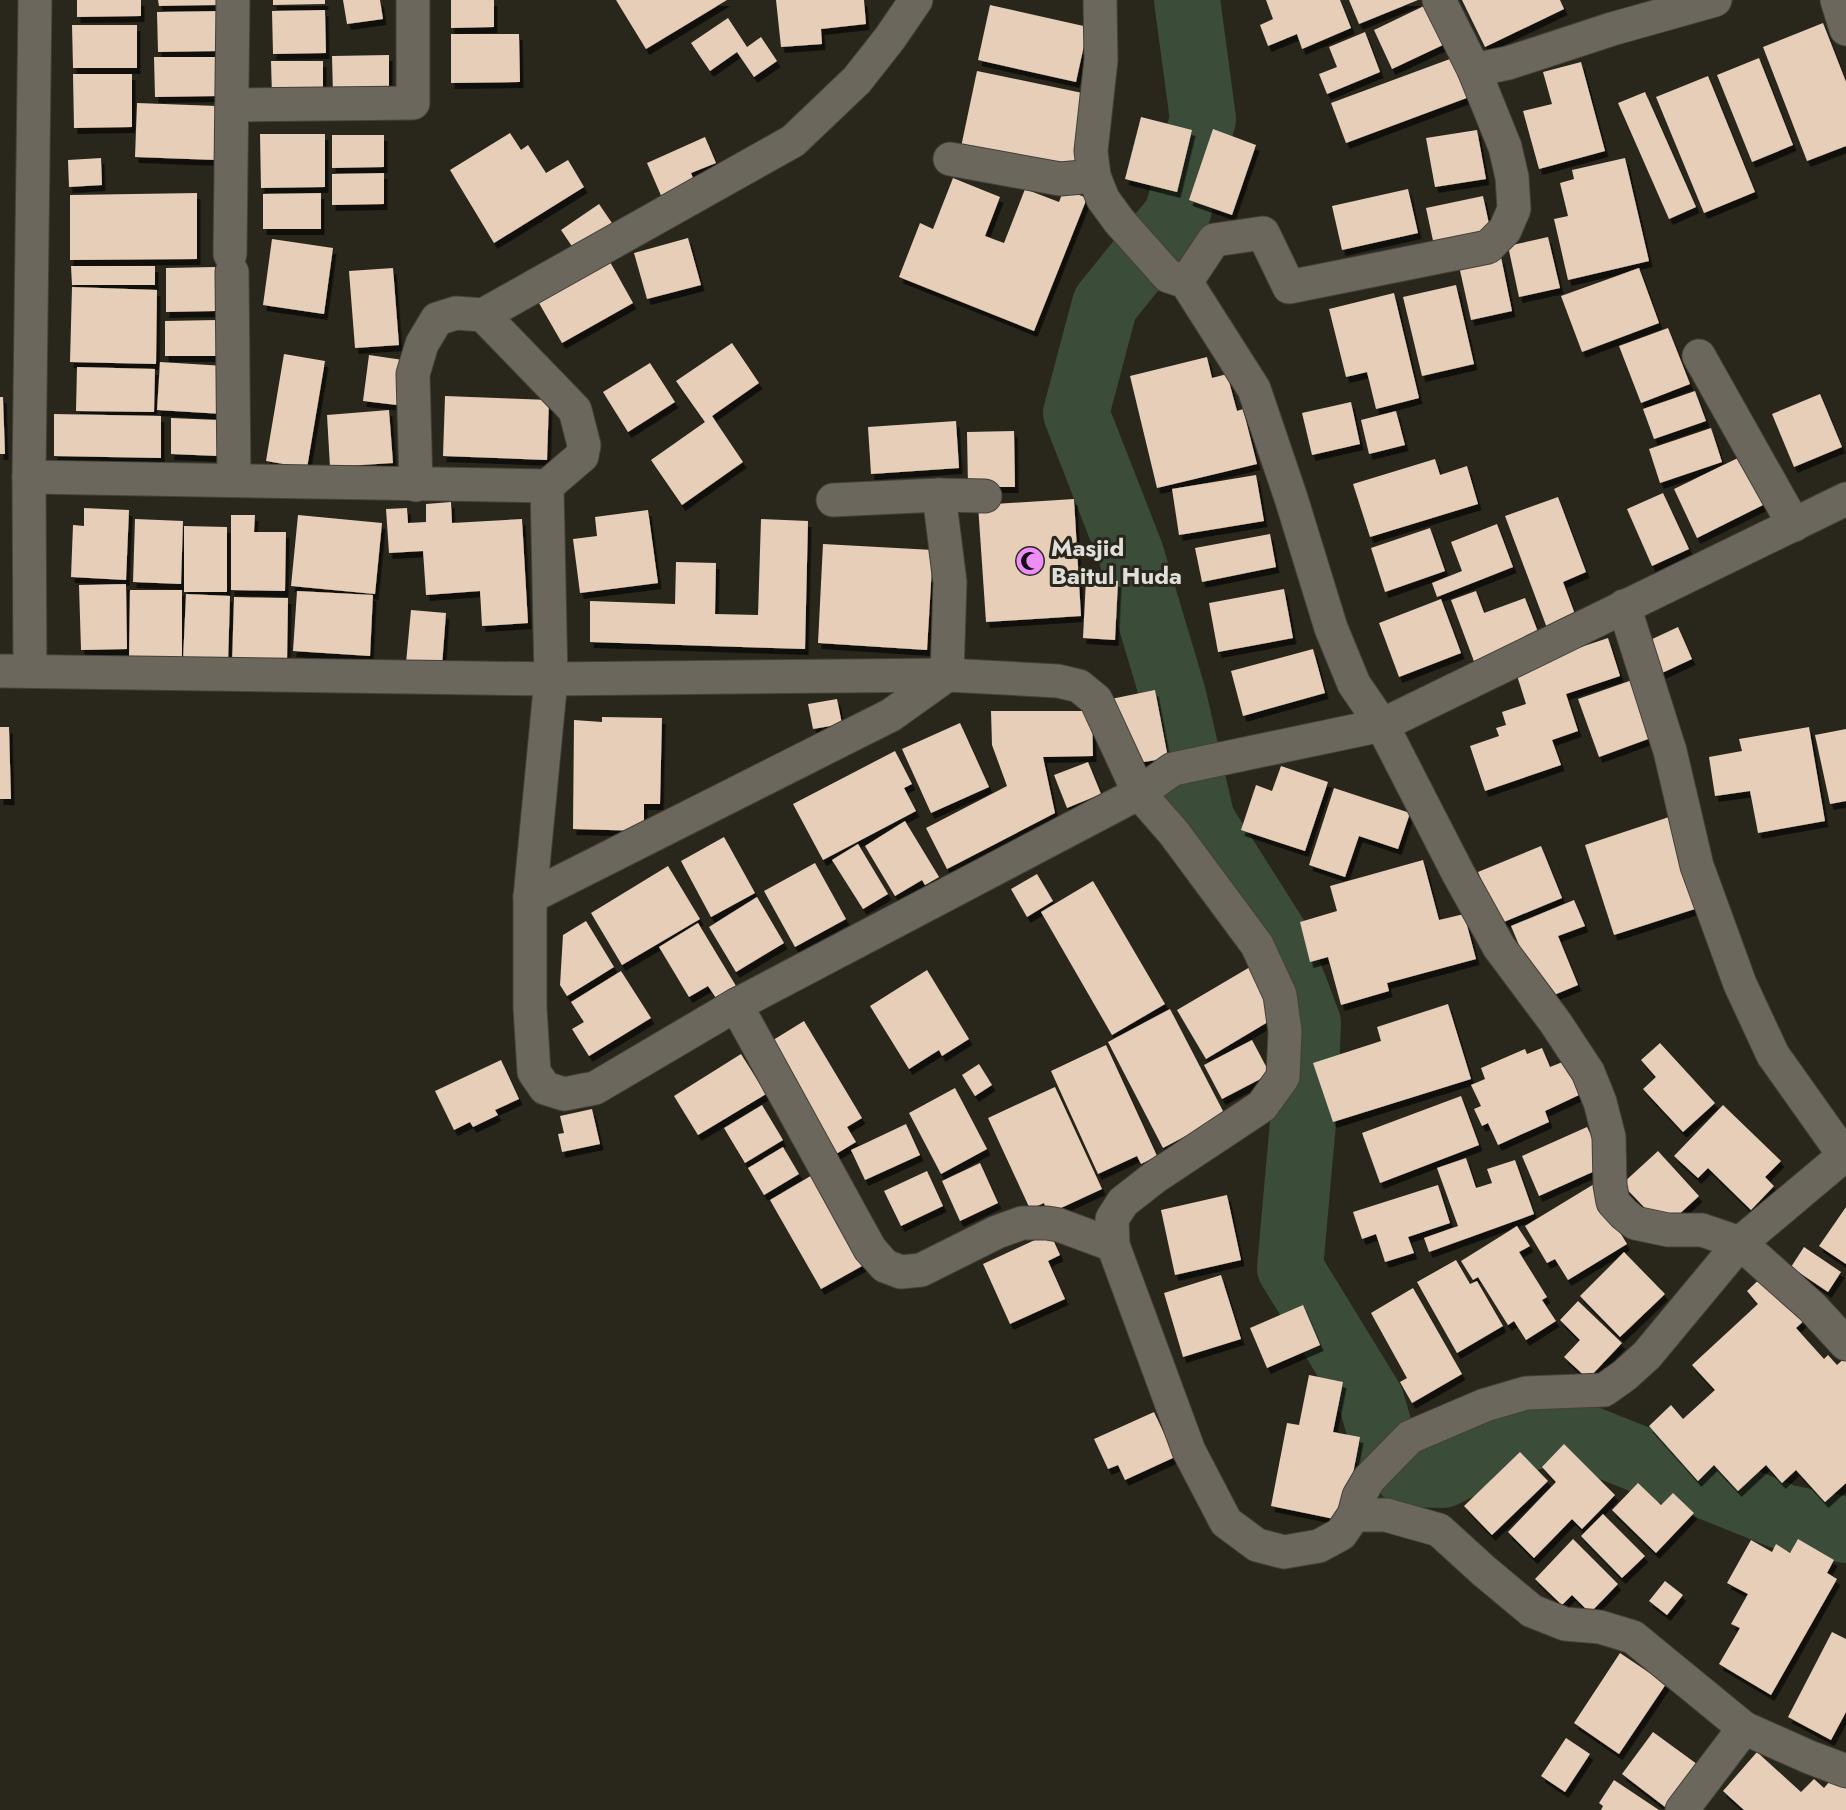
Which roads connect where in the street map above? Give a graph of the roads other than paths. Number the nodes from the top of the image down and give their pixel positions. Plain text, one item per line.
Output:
1 (35, 0) edge
2 (233, 0) edge
3 (413, 0) edge
4 (916, 0) edge
5 (1100, 0) edge
6 (1439, 0) edge
7 (1715, 0) edge
8 (1837, 0) edge
9 (1677, 5) edge
10 (1846, 29) edge
11 (1474, 70) junction
12 (232, 105) junction
13 (950, 159) dead end
14 (1094, 176) junction
15 (1177, 279) junction
16 (483, 315) junction
17 (1699, 356) dead end
18 (28, 477) junction
19 (234, 480) junction
20 (416, 485) junction
21 (547, 486) junction
22 (939, 495) junction
23 (985, 496) dead end
24 (1846, 499) edge
25 (833, 500) dead end
26 (1794, 525) junction
27 (1624, 606) junction
28 (15, 671) edge
29 (947, 675) junction
30 (551, 679) junction
31 (1382, 725) junction
32 (1139, 793) junction
33 (530, 897) junction
34 (736, 1005) junction
35 (1845, 1155) edge
36 (1740, 1243) junction
37 (1113, 1245) junction
38 (1846, 1344) edge
39 (1354, 1515) junction
40 (1744, 1728) junction
41 (1846, 1771) edge
42 (1682, 1810) edge

1 - 18 street
2 - 12 street
3 - 12 street
4 - 16 street
5 - 14 street
6 - 11 street
7 - 9 street
8 - 10 street
9 - 11 street
11 - 15 street
12 - 19 street
13 - 14 street
14 - 15 street
15 - 31 street
16 - 20 street
16 - 21 street
17 - 26 street
18 - 19 street
18 - 28 street
19 - 20 street
20 - 21 street
21 - 30 street
22 - 23 street
22 - 25 street
22 - 29 street
24 - 26 street
26 - 27 street
27 - 31 street
27 - 35 street
28 - 30 street
29 - 30 street
29 - 32 street
29 - 33 street
30 - 33 street
31 - 32 street
31 - 36 street
32 - 34 street
32 - 37 street
33 - 34 street
34 - 37 street
35 - 36 street
36 - 38 street
36 - 39 street
37 - 39 street
39 - 40 street
40 - 41 street
40 - 42 street

